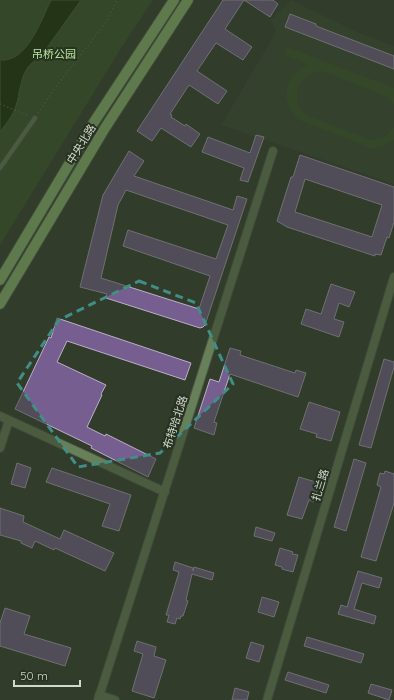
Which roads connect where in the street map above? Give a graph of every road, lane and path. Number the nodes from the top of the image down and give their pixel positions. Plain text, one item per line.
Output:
1 (117, 0) edge
2 (174, 0) edge
3 (188, 0) edge
4 (0, 104) edge
5 (35, 118) junction
6 (273, 151) dead end
7 (0, 168) edge
8 (394, 276) edge
9 (0, 280) edge
10 (0, 304) edge
11 (0, 416) edge
12 (9, 420) junction
13 (0, 448) edge
14 (165, 492) junction
15 (99, 697) edge
16 (115, 700) edge
17 (267, 700) edge

1 - 5 path
2 - 9 main road, 中央北路
3 - 10 main road, 中央北路
4 - 5 path
5 - 7 lane
6 - 14 street, 布特哈北路
8 - 17 street, 扎兰路
11 - 12 street
12 - 13 street
12 - 14 street
14 - 15 street, 布特哈北路
15 - 16 street

